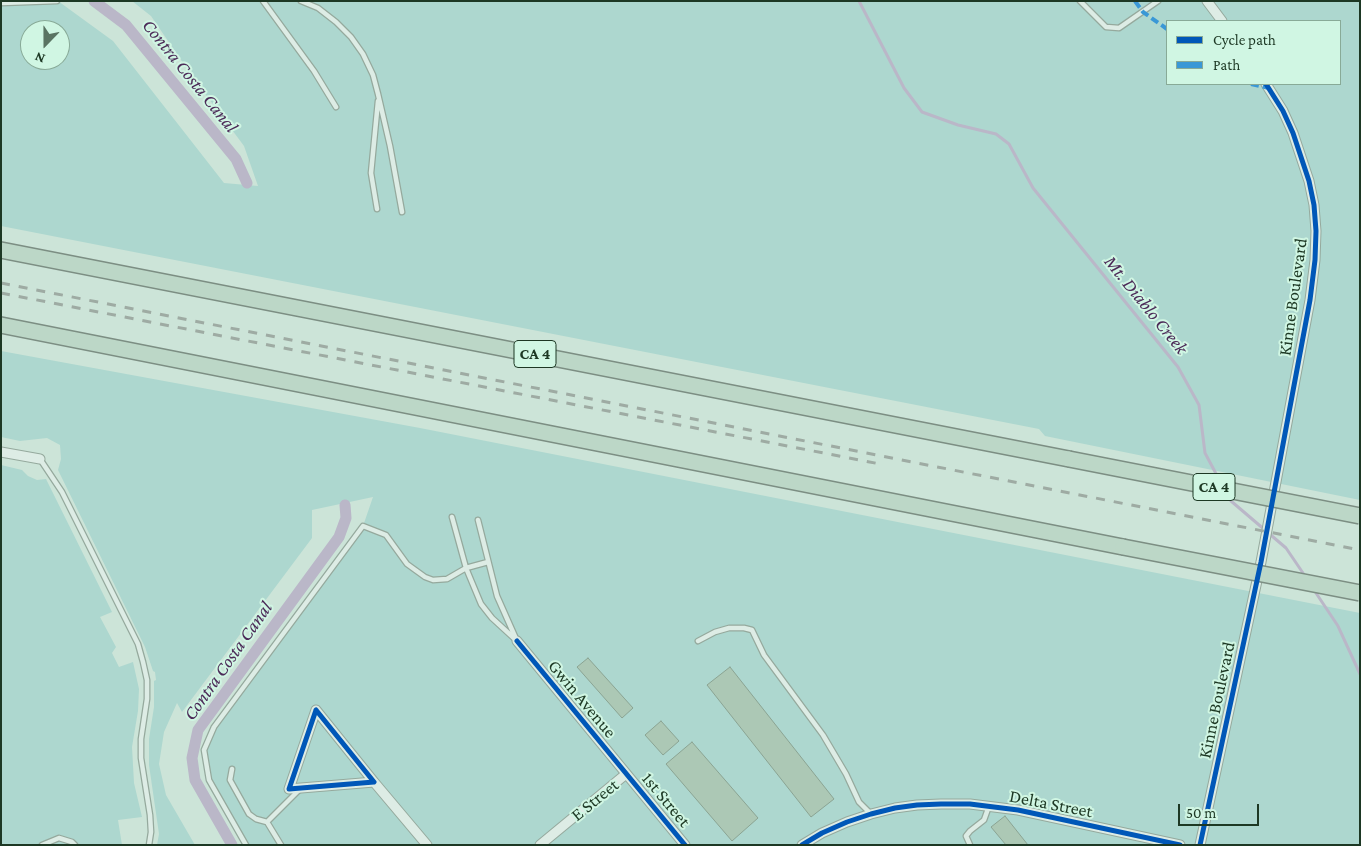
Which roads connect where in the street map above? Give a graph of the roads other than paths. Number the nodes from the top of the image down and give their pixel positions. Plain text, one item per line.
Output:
1 (57, 1) edge
2 (263, 1) edge
3 (301, 1) edge
4 (1080, 1) edge
5 (1158, 1) edge
6 (1207, 1) edge
7 (1, 3) edge
8 (1221, 20) edge
9 (1267, 85) edge
10 (378, 94) junction
11 (336, 107) dead end
12 (377, 209) dead end
13 (402, 212) dead end
14 (1, 250) edge
15 (1, 326) edge
16 (1, 452) edge
17 (40, 459) joint
18 (1360, 516) edge
19 (452, 517) dead end
20 (478, 520) dead end
21 (488, 562) junction
22 (466, 568) junction
23 (1360, 593) edge
24 (517, 641) junction
25 (698, 641) dead end
26 (232, 769) dead end
27 (626, 774) junction
28 (374, 782) junction
29 (301, 788) junction
30 (989, 806) junction
31 (871, 814) junction
32 (267, 822) junction
33 (42, 845) edge
34 (75, 845) edge
35 (149, 845) edge
36 (246, 845) edge
37 (281, 845) edge
38 (427, 845) edge
39 (540, 845) edge
40 (685, 845) edge
41 (802, 845) edge
42 (970, 845) edge
43 (1180, 845) edge
44 (1200, 845) edge

1 - 7 lane
2 - 11 lane
3 - 10 lane
4 - 5 lane
6 - 8 street
9 - 44 street, Kinne Boulevard
10 - 12 lane
10 - 13 lane
14 - 18 highway, CA 4, bridge
15 - 23 highway, bridge
16 - 17 street
17 - 35 lane
19 - 22 lane
20 - 21 lane
21 - 22 lane
21 - 24 lane
22 - 24 lane
22 - 36 lane
24 - 27 street, Gwin Avenue
25 - 31 lane
26 - 32 lane
27 - 39 street, E Street
27 - 40 street, 1st Street
28 - 29 street
28 - 29 street
28 - 38 street
29 - 32 lane
30 - 31 street, Delta Street
30 - 42 lane
30 - 43 street, Delta Street
31 - 41 street, Delta Street
32 - 37 lane
33 - 34 lane

